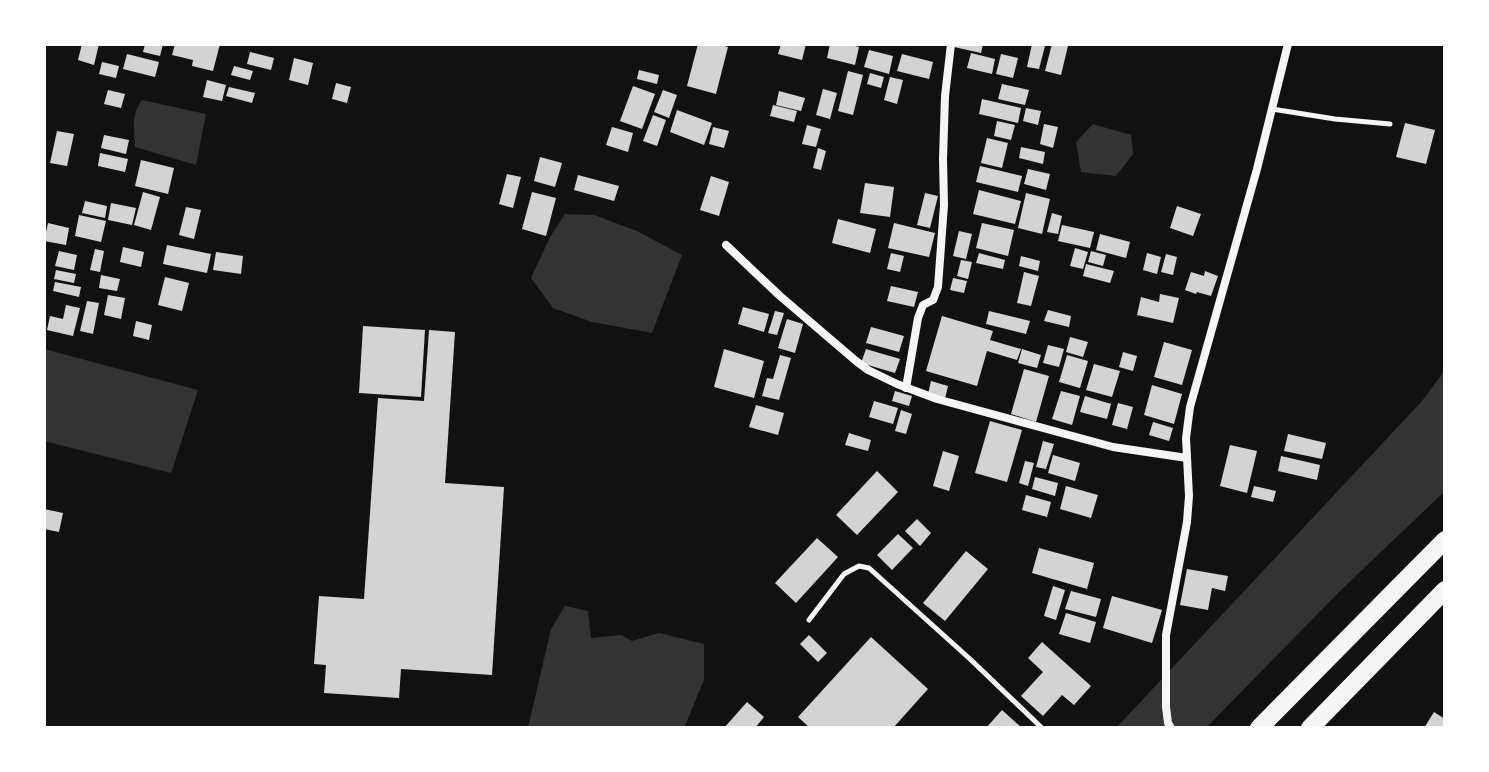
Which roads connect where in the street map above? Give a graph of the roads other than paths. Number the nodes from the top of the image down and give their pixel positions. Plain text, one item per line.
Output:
1 (951, 44) edge
2 (1288, 44) edge
3 (1272, 109) junction
4 (1390, 124) dead end
5 (726, 245) dead end
6 (906, 388) junction
7 (1187, 458) junction
8 (1445, 540) edge
9 (1445, 590) edge
10 (809, 620) dead end
11 (1042, 728) edge
12 (1171, 728) edge
13 (1259, 728) edge
14 (1310, 728) edge

1 - 6 street
2 - 3 street
3 - 4 lane
3 - 7 street
5 - 6 street
6 - 7 street
7 - 12 street
8 - 13 highway
9 - 14 highway
10 - 11 lane

